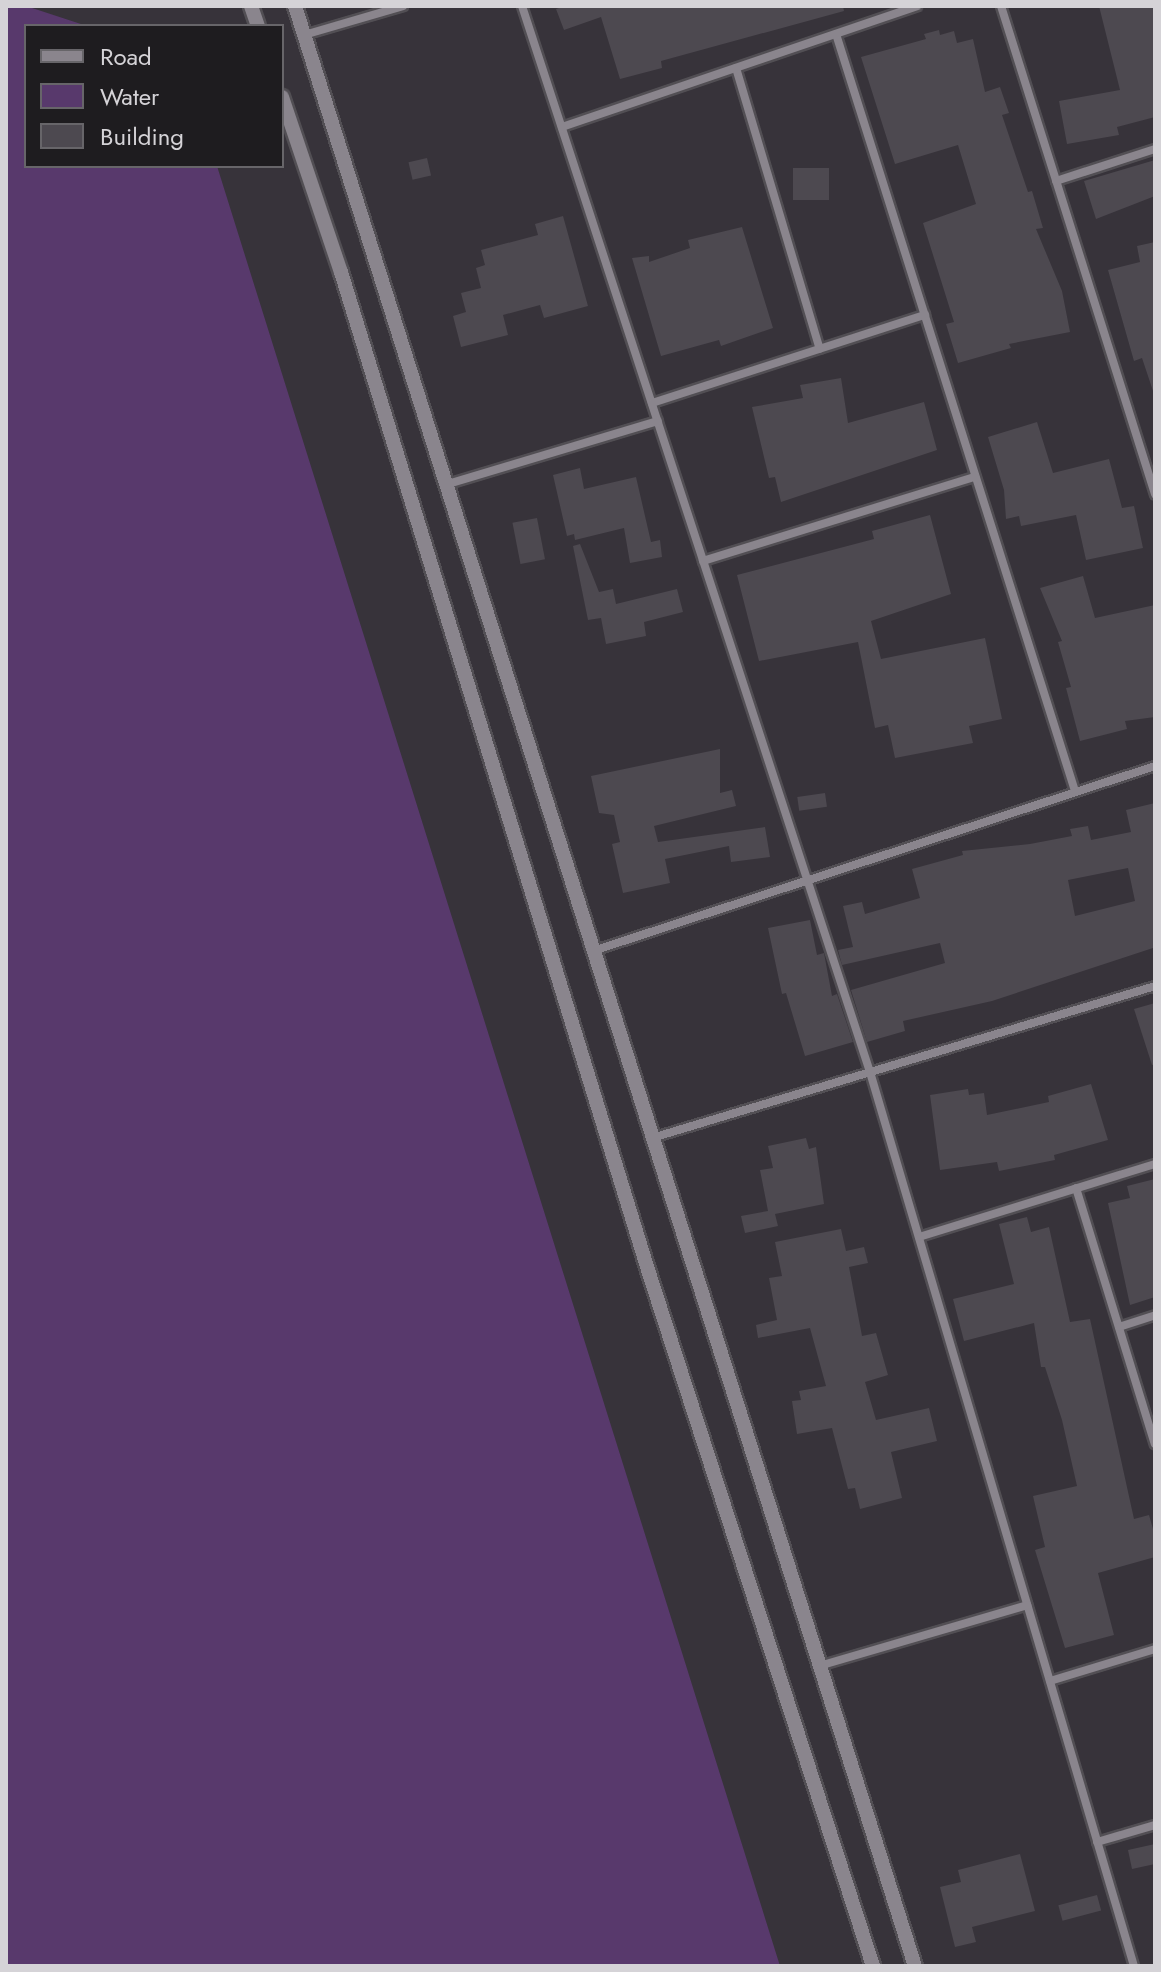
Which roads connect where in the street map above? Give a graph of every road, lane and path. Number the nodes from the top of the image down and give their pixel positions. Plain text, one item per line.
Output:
1 (295, 6) edge
2 (403, 6) edge
3 (522, 6) edge
4 (917, 6) edge
5 (1001, 6) edge
6 (836, 34) junction
7 (304, 35) junction
8 (736, 68) junction
9 (284, 103) edge
10 (562, 127) junction
11 (1155, 149) edge
12 (1056, 181) junction
13 (925, 315) junction
14 (820, 349) junction
15 (652, 403) junction
16 (658, 421) junction
17 (975, 477) junction
18 (448, 484) junction
19 (1155, 494) edge
20 (703, 561) junction
21 (1155, 766) edge
22 (1075, 791) junction
23 (807, 877) junction
24 (593, 951) junction
25 (1155, 986) edge
26 (870, 1072) junction
27 (651, 1138) junction
28 (1155, 1164) edge
29 (1076, 1188) junction
30 (919, 1237) junction
31 (1155, 1315) edge
32 (1119, 1327) junction
33 (1155, 1444) edge
34 (1027, 1605) junction
35 (1155, 1649) edge
36 (819, 1666) junction
37 (1050, 1681) junction
38 (1155, 1825) edge
39 (1097, 1842) junction
40 (873, 1966) edge
41 (915, 1966) edge
42 (1134, 1966) edge

1 - 7 street
2 - 7 street
3 - 10 street
4 - 6 street
5 - 12 street
6 - 8 street
6 - 13 street
7 - 18 street
8 - 10 street
8 - 14 street
9 - 40 street
10 - 15 street
11 - 12 street
12 - 19 street
13 - 14 street
13 - 17 street
14 - 15 street
15 - 16 street
16 - 18 street
16 - 20 street
17 - 20 street
17 - 22 street
18 - 24 street
20 - 23 street
21 - 22 street
22 - 23 street
23 - 24 street
23 - 26 street
24 - 27 street
25 - 26 street
26 - 27 street
26 - 30 street
27 - 36 street
28 - 29 street
29 - 30 street
29 - 32 street
30 - 34 street
31 - 32 street
32 - 33 street
34 - 36 street
34 - 37 street
35 - 37 street
36 - 41 street
37 - 39 street
38 - 39 street
39 - 42 street

